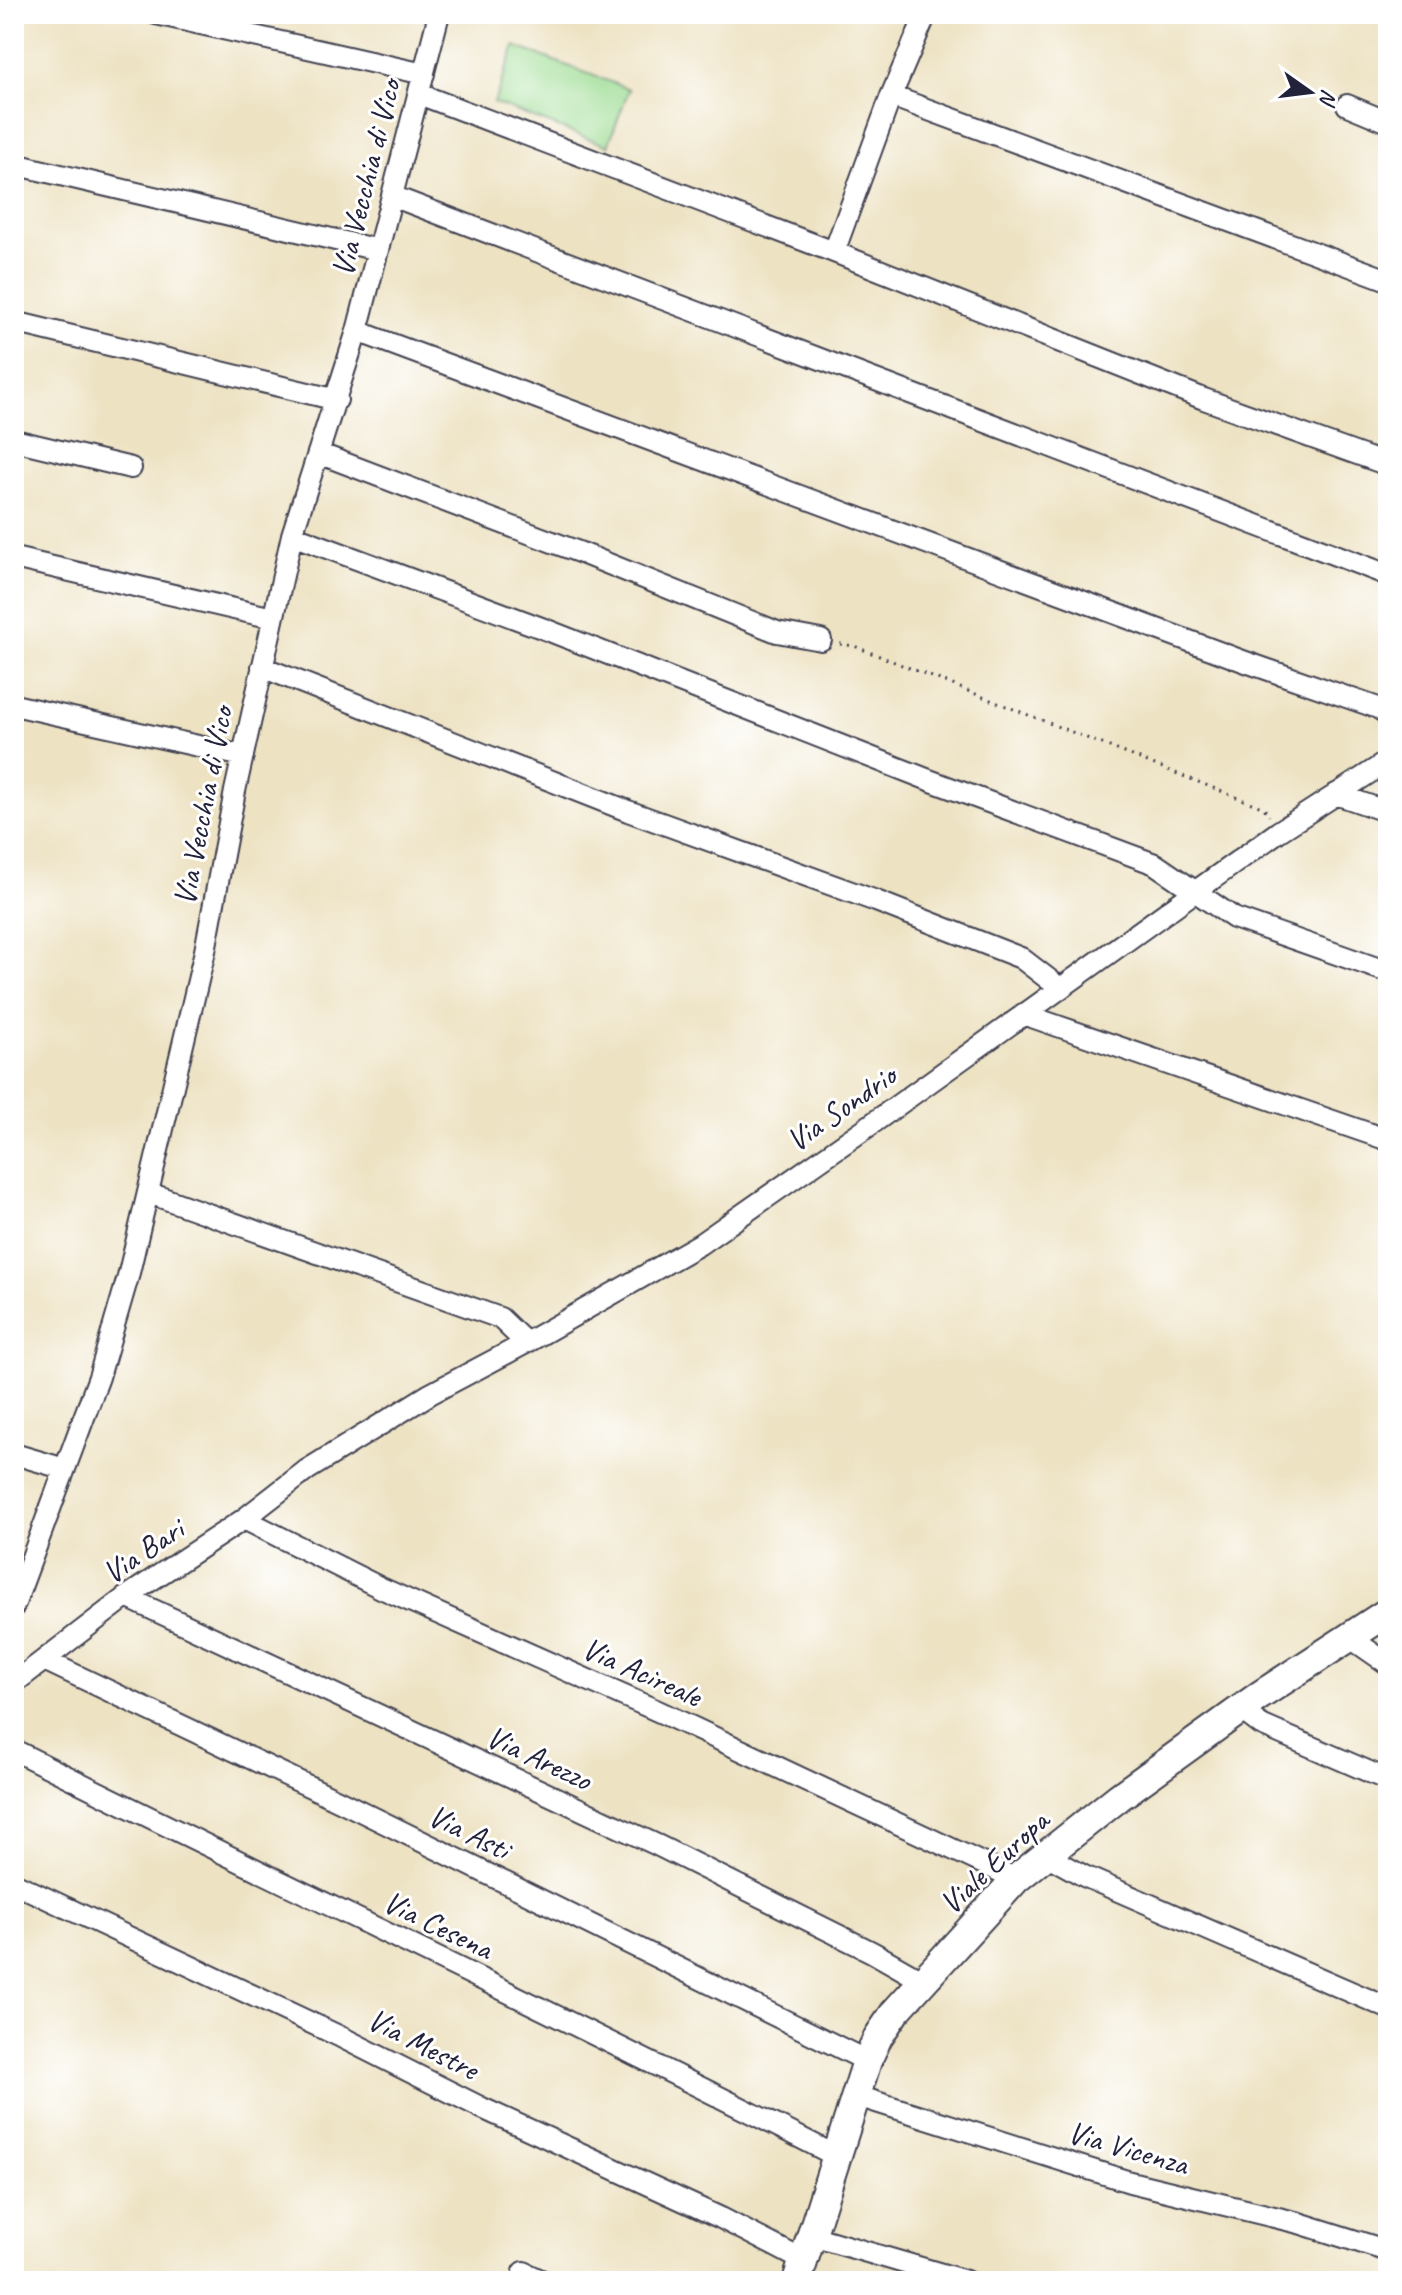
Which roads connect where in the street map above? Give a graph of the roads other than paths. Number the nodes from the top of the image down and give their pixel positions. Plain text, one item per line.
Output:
1 (156, 14) edge
2 (439, 14) edge
3 (926, 14) edge
4 (424, 74) junction
5 (419, 94) junction
6 (891, 96) junction
7 (1347, 105) dead end
8 (1388, 122) edge
9 (14, 164) edge
10 (392, 196) junction
11 (378, 250) junction
12 (834, 252) junction
13 (1388, 280) edge
14 (14, 322) edge
15 (357, 331) junction
16 (337, 400) junction
17 (14, 440) edge
18 (318, 453) junction
19 (1388, 465) edge
20 (131, 468) dead end
21 (292, 535) junction
22 (14, 558) edge
23 (1388, 575) edge
24 (273, 618) junction
25 (821, 640) road end
26 (262, 667) junction
27 (14, 705) edge
28 (1388, 715) edge
29 (243, 756) junction
30 (1388, 761) edge
31 (1336, 794) junction
32 (1388, 812) edge
33 (1196, 892) junction
34 (1388, 972) edge
35 (1060, 988) junction
36 (1023, 1014) junction
37 (1388, 1140) edge
38 (149, 1193) junction
39 (526, 1343) junction
40 (14, 1454) edge
41 (65, 1469) junction
42 (307, 1470) joint
43 (244, 1519) junction
44 (126, 1597) junction
45 (14, 1606) edge
46 (1388, 1612) edge
47 (1349, 1637) junction
48 (44, 1660) junction
49 (1388, 1664) edge
50 (14, 1683) edge
51 (1240, 1709) junction
52 (14, 1750) edge
53 (1388, 1780) edge
54 (1048, 1856) junction
55 (1016, 1879) junction
56 (14, 1883) edge
57 (923, 1981) junction
58 (1388, 2008) edge
59 (867, 2061) junction
60 (854, 2095) junction
61 (836, 2156) junction
62 (1388, 2251) edge
63 (804, 2260) edge
64 (966, 2281) edge

1 - 4 street
2 - 4 street, Via Vecchia di Vico
3 - 6 street
4 - 5 street, Via Vecchia di Vico
5 - 10 street, Via Vecchia di Vico
5 - 12 street
6 - 12 street
6 - 13 street
7 - 8 street
9 - 11 street
10 - 11 street, Via Vecchia di Vico
10 - 23 street
11 - 15 street, Via Vecchia di Vico
12 - 19 street
14 - 16 street
15 - 16 street, Via Vecchia di Vico
15 - 28 street
16 - 18 street, Via Vecchia di Vico
17 - 20 street
18 - 21 street, Via Vecchia di Vico
18 - 25 street
21 - 24 street, Via Vecchia di Vico
21 - 33 street
22 - 24 street
24 - 26 street, Via Vecchia di Vico
26 - 29 street, Via Vecchia di Vico
26 - 35 street
27 - 29 street
29 - 38 street, Via Vecchia di Vico
30 - 31 street, Via Sondrio
31 - 32 street
31 - 33 street, Via Sondrio
33 - 34 street
33 - 35 street, Via Sondrio
35 - 36 street, Via Sondrio
36 - 37 street
36 - 39 street, Via Sondrio
38 - 39 street
38 - 41 street, Via Vecchia di Vico
39 - 42 street, Via Sondrio
40 - 41 street
41 - 45 street, Via Vecchia di Vico
42 - 43 street, Via Bari
43 - 44 street, Via Bari
43 - 55 street, Via Acireale
44 - 48 street, Via Bari
44 - 57 street, Via Arezzo
46 - 47 street, Viale Europa
47 - 49 street
47 - 51 street, Viale Europa
48 - 50 street, Via Bari
48 - 59 street, Via Asti
51 - 53 street
51 - 54 street, Viale Europa
52 - 61 street, Via Cesena
54 - 55 street, Viale Europa
54 - 58 street
55 - 57 street, Viale Europa
56 - 63 street, Via Mestre
57 - 59 street, Viale Europa
59 - 60 street, Viale Europa
60 - 61 street, Viale Europa
60 - 62 street, Via Vicenza
61 - 63 street, Viale Europa
63 - 64 street, Via Mestre

